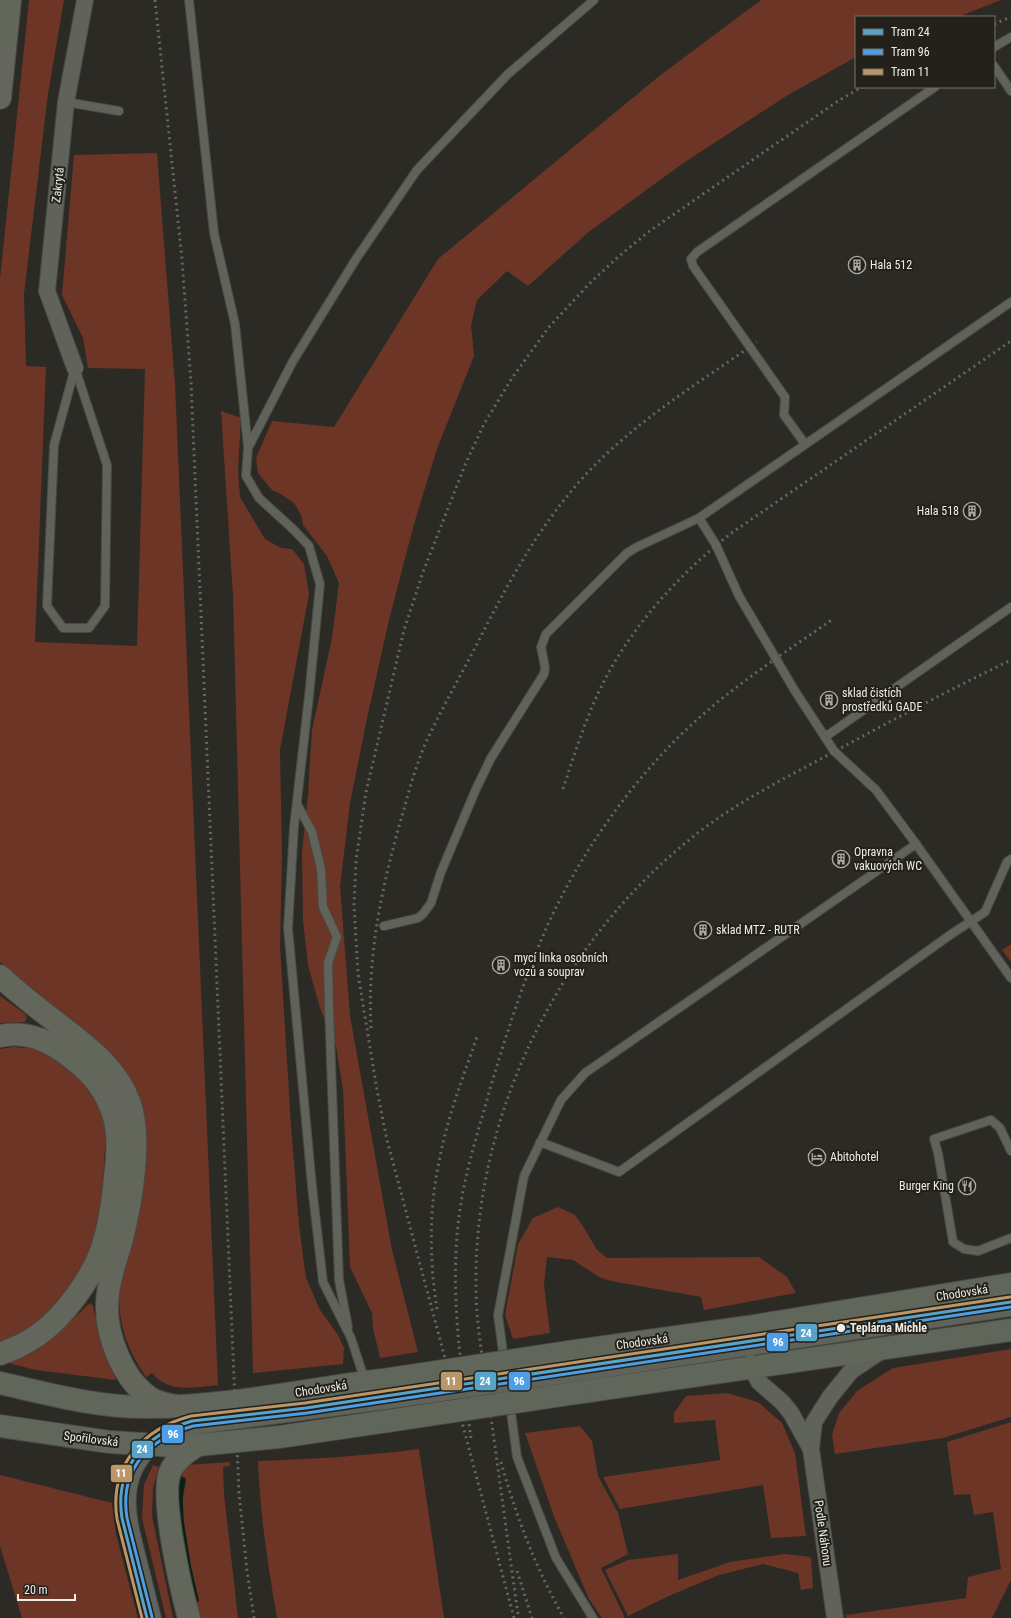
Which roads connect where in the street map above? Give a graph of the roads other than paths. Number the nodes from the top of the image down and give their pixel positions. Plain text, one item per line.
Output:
1 (10, 0) edge
2 (84, 0) edge
3 (189, 0) edge
4 (594, 0) edge
5 (1011, 37) edge
6 (995, 46) edge
7 (995, 67) edge
8 (935, 88) edge
9 (1011, 91) edge
10 (0, 98) edge
11 (66, 102) junction
12 (119, 111) dead end
13 (1011, 302) edge
14 (75, 368) junction
15 (806, 444) junction
16 (248, 448) junction
17 (698, 518) junction
18 (1011, 607) edge
19 (825, 737) junction
20 (297, 804) junction
21 (916, 844) junction
22 (1011, 859) edge
23 (972, 922) junction
24 (384, 926) dead end
25 (0, 976) edge
26 (1011, 978) edge
27 (0, 1036) edge
28 (540, 1142) junction
29 (1011, 1151) edge
30 (1011, 1238) edge
31 (1011, 1284) edge
32 (1011, 1302) edge
33 (1011, 1312) edge
34 (748, 1327) junction
35 (1011, 1330) edge
36 (351, 1338) junction
37 (884, 1349) junction
38 (0, 1354) edge
39 (751, 1359) junction
40 (374, 1381) junction
41 (0, 1383) edge
42 (178, 1406) junction
43 (387, 1413) junction
44 (0, 1426) edge
45 (159, 1445) junction
46 (198, 1445) junction
47 (811, 1449) junction
48 (157, 1618) edge
49 (189, 1618) edge
50 (593, 1618) edge
51 (835, 1618) edge

1 - 10 highway
2 - 11 street, Zakrytá
3 - 16 lane
4 - 16 lane
5 - 6 lane
7 - 9 lane
8 - 15 lane
11 - 12 lane
11 - 14 street, Zakrytá
13 - 15 lane
14 - 14 lane
15 - 17 lane
16 - 20 lane
17 - 19 lane
17 - 24 lane
18 - 19 lane
19 - 21 lane
20 - 36 lane
20 - 36 lane
21 - 23 lane
21 - 28 lane
22 - 23 lane
23 - 26 lane
23 - 28 lane
25 - 42 highway
27 - 38 highway
28 - 50 lane
29 - 30 lane
31 - 34 main road, Chodovská
32 - 34 lane
33 - 39 lane
34 - 39 lane
34 - 40 main road, Chodovská, bridge
35 - 37 main road
36 - 40 lane
37 - 39 main road
37 - 47 street, Podle Náhonu
39 - 43 main road, bridge
39 - 47 street, Podle Náhonu
40 - 42 main road, Chodovská
41 - 42 main road
43 - 45 lane
43 - 46 main road, Spořilovská
44 - 45 main road, Spořilovská
45 - 46 main road, Spořilovská
45 - 48 lane
46 - 49 highway
47 - 51 street, Podle Náhonu

